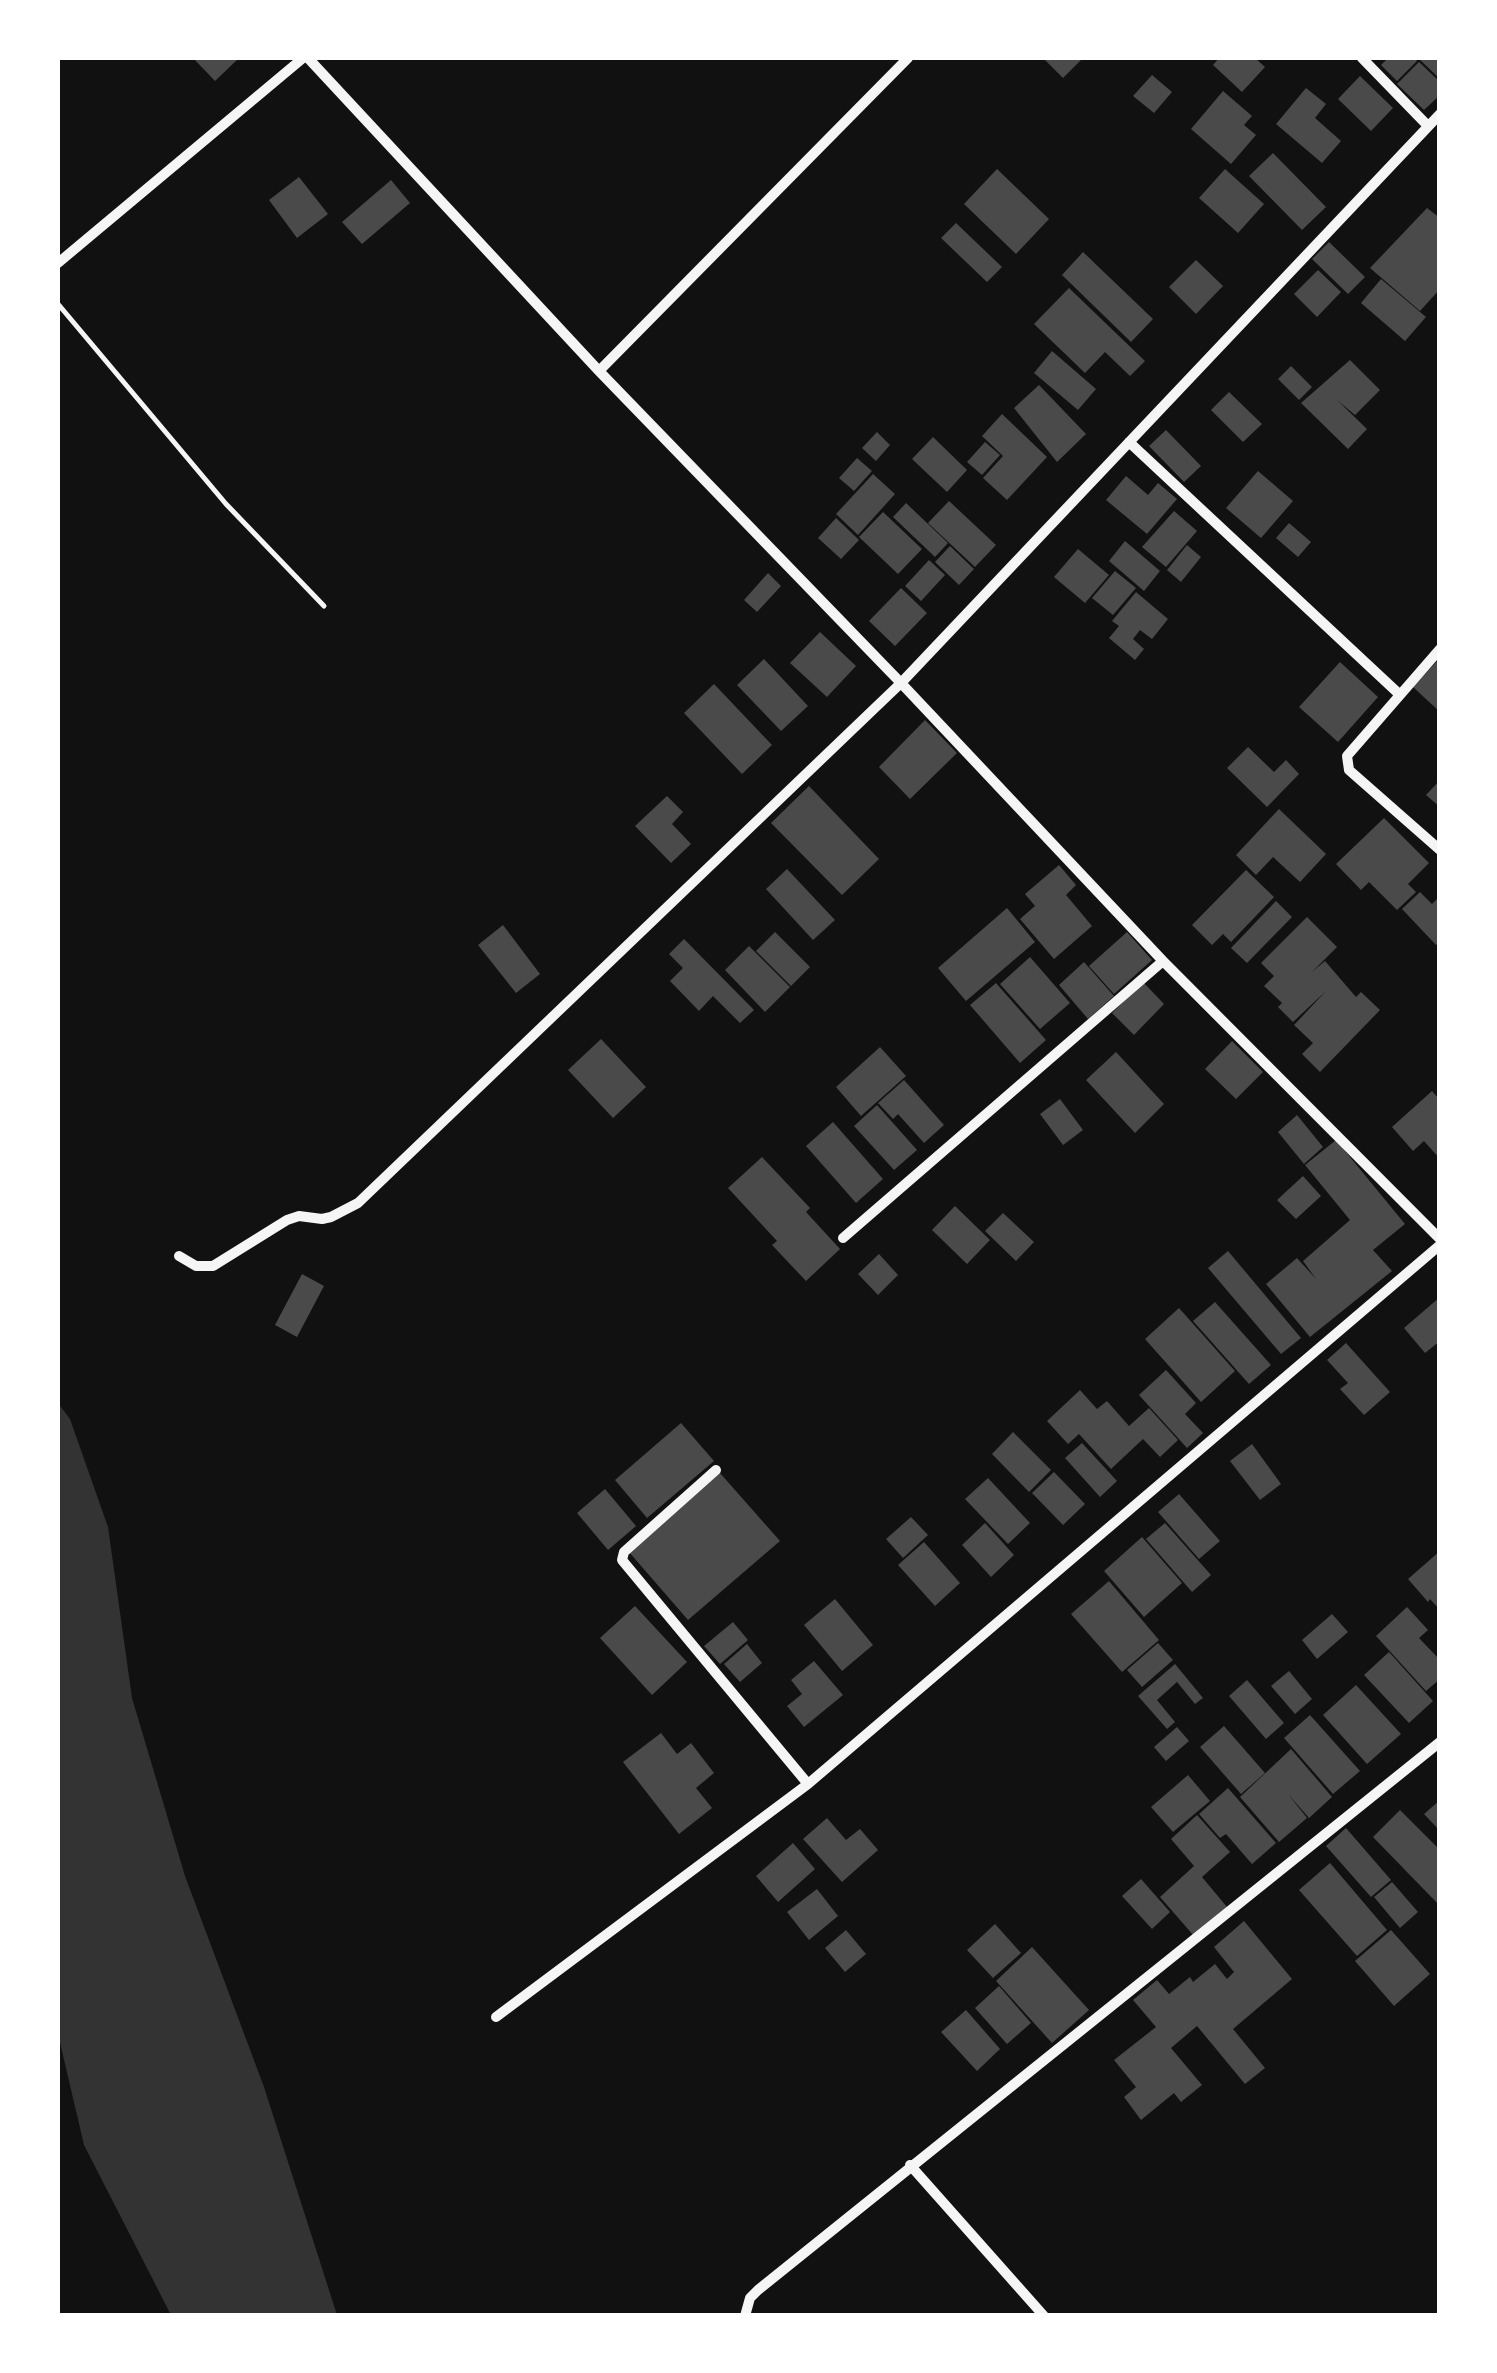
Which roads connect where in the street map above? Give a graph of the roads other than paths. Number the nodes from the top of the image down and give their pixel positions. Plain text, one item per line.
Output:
1 (306, 58) edge
2 (908, 58) edge
3 (1362, 58) edge
4 (1440, 114) edge
5 (1428, 126) junction
6 (58, 263) edge
7 (599, 371) junction
8 (1129, 442) junction
9 (1440, 648) edge
10 (901, 682) junction
11 (1398, 694) junction
12 (1440, 850) edge
13 (1162, 961) junction
14 (843, 1238) dead end
15 (1440, 1242) edge
16 (179, 1256) dead end
17 (716, 1470) dead end
18 (1440, 1742) edge
19 (808, 1784) junction
20 (496, 2017) dead end
21 (910, 2164) junction
22 (745, 2316) edge
23 (1044, 2316) edge

1 - 6 street
1 - 7 street
2 - 7 street
3 - 5 street
4 - 5 street
5 - 8 street
7 - 10 street
8 - 10 street
8 - 11 street
9 - 11 street
10 - 13 street
10 - 16 street
11 - 12 street
13 - 14 street
13 - 15 street
15 - 19 street
17 - 19 street
18 - 21 street
19 - 20 street
21 - 22 street
21 - 23 street

